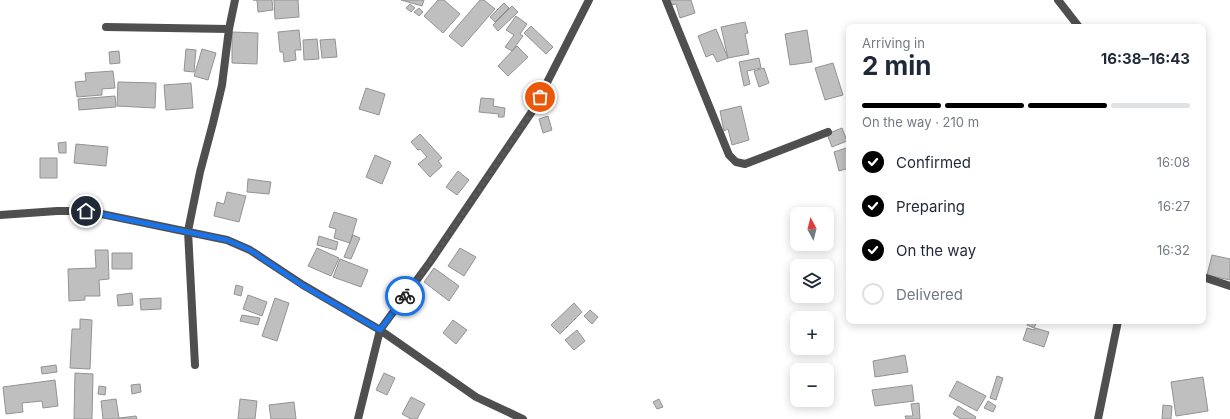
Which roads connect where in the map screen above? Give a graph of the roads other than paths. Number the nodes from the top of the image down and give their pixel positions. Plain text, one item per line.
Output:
1 (235, 0) edge
2 (589, 0) edge
3 (666, 0) edge
4 (1058, 0) edge
5 (1077, 24) edge
6 (106, 26) dead end
7 (229, 29) junction
8 (828, 132) dead end
9 (0, 215) edge
10 (188, 231) junction
11 (1206, 279) edge
12 (1230, 286) edge
13 (1117, 324) edge
14 (380, 330) junction
15 (195, 365) dead end
16 (358, 419) edge
17 (523, 419) edge
18 (1098, 419) edge

1 - 7 street
2 - 14 street
3 - 8 street
4 - 5 street
6 - 7 street
7 - 10 street
9 - 10 street
10 - 14 street
10 - 15 street
11 - 12 street
13 - 18 street
14 - 16 street
14 - 17 street

